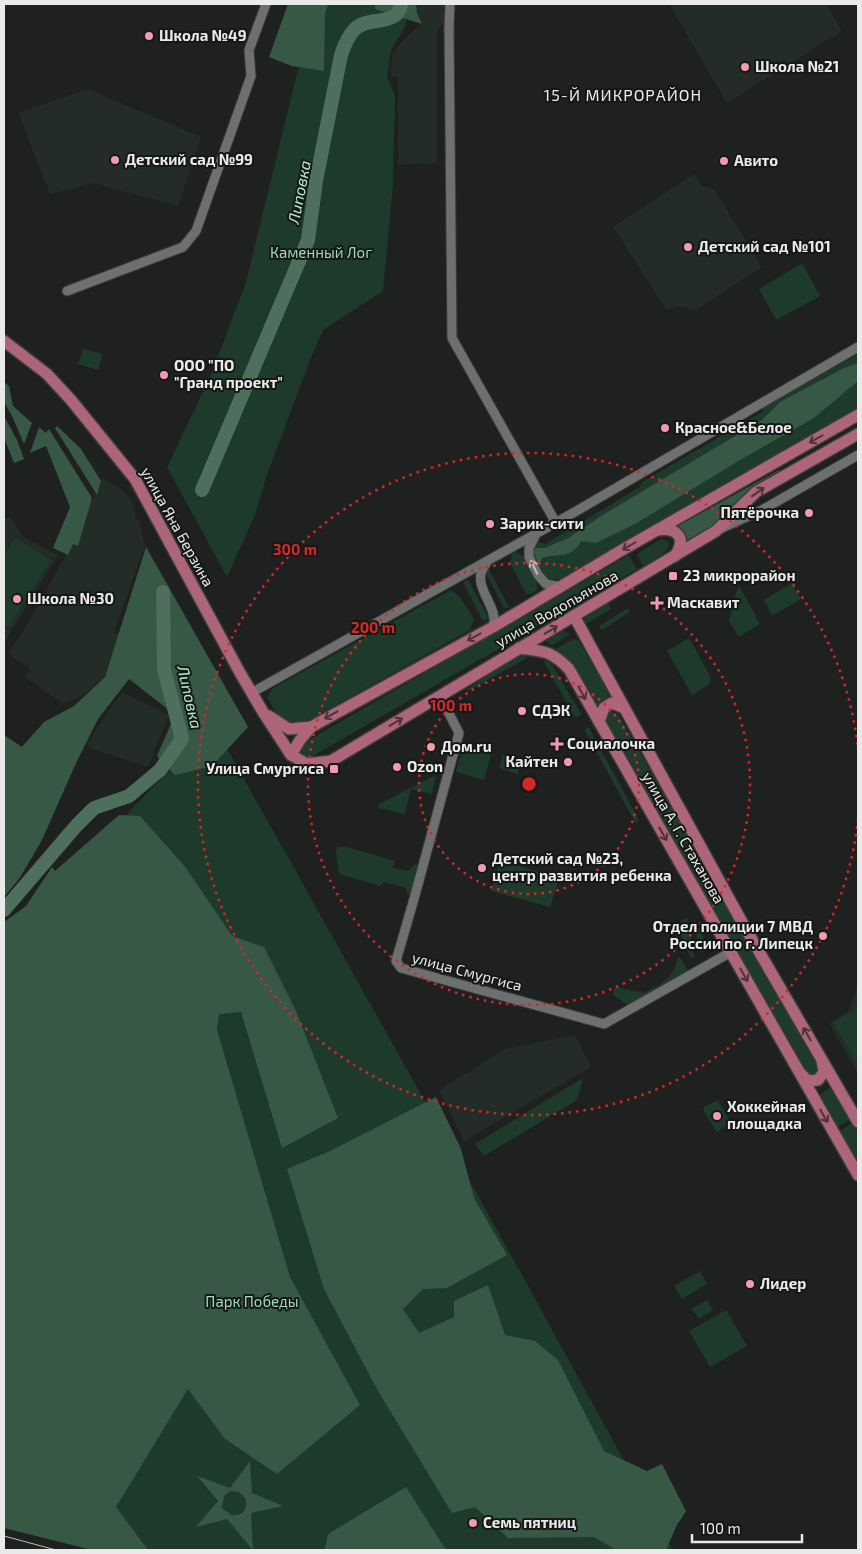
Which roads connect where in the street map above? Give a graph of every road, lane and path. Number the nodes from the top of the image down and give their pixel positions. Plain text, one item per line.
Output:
1 (266, 4) edge
2 (450, 4) edge
3 (67, 291) dead end
4 (4, 341) edge
5 (858, 348) edge
6 (858, 415) edge
7 (858, 434) edge
8 (858, 455) edge
9 (556, 523) junction
10 (657, 530) junction
11 (716, 531) junction
12 (536, 534) junction
13 (675, 556) junction
14 (492, 559) junction
15 (561, 587) junction
16 (574, 616) junction
17 (493, 627) junction
18 (519, 648) junction
19 (252, 692) junction
20 (440, 696) junction
21 (624, 708) junction
22 (263, 712) junction
23 (599, 722) junction
24 (311, 727) junction
25 (291, 755) junction
26 (731, 952) junction
27 (821, 1058) junction
28 (798, 1071) junction
29 (858, 1122) edge
30 (858, 1175) edge

1 - 3 street
2 - 9 street
4 - 19 main road, улица Яна Берзина
5 - 9 street
6 -> 10 main road, улица Водопьянова
11 -> 7 main road, улица Водопьянова
8 - 11 street
9 - 12 street
10 - 13 main road
10 -> 15 main road, улица Водопьянова
11 - 13 main road, улица Водопьянова
12 - 14 street
15 -> 12 street
13 - 16 main road, улица Водопьянова
14 - 17 street
14 - 19 street
15 - 17 main road, улица Водопьянова
18 -> 16 main road, улица Водопьянова
16 - 21 main road, улица А. Г. Стаханова
17 -> 24 main road, улица Водопьянова
18 - 20 main road, улица Водопьянова
18 -> 23 main road, улица А. Г. Стаханова
19 - 22 main road, улица Яна Берзина
25 -> 20 main road, улица Водопьянова
20 - 26 street, улица Смургиса
21 - 23 main road
27 -> 21 main road, улица А. Г. Стаханова
22 - 24 main road, улица Водопьянова
22 - 25 main road, улица Яна Берзина
23 -> 26 main road, улица А. Г. Стаханова
24 - 25 main road, улица Водопьянова
26 -> 28 main road, улица А. Г. Стаханова
27 - 28 main road
27 - 29 main road, улица А. Г. Стаханова
28 -> 30 main road, улица А. Г. Стаханова

